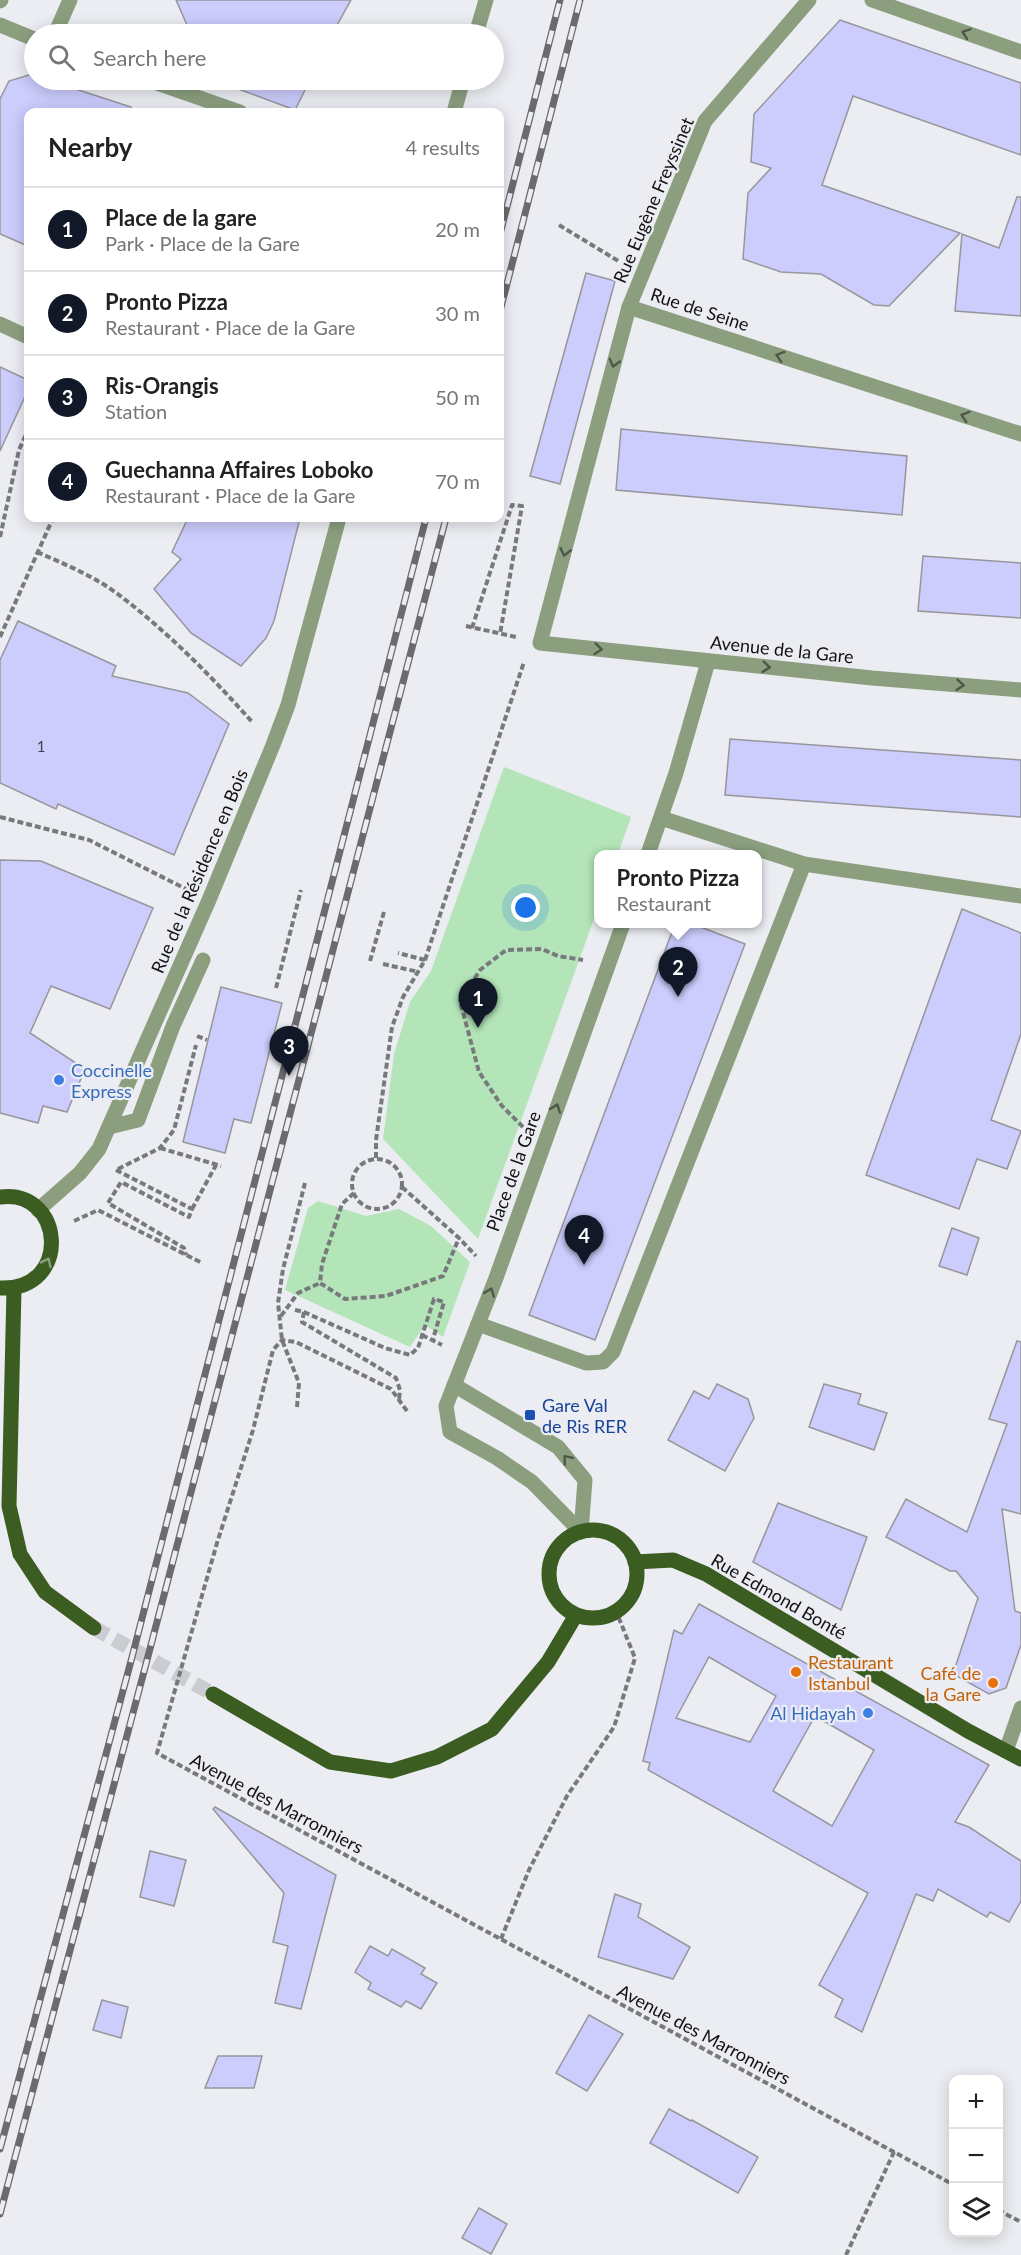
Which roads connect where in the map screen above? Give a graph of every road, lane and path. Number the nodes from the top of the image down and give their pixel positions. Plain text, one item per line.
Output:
1 (70, 0) edge
2 (486, 0) edge
3 (809, 0) edge
4 (872, 0) edge
5 (59, 24) edge
6 (479, 24) edge
7 (0, 26) edge
8 (24, 35) edge
9 (1021, 52) edge
10 (177, 90) edge
11 (460, 90) edge
12 (228, 108) edge
13 (455, 108) edge
14 (559, 225) dead end
15 (629, 307) junction
16 (0, 324) edge
17 (24, 336) edge
18 (1019, 429) edge
19 (24, 439) edge
20 (51, 522) edge
21 (338, 522) edge
22 (0, 537) edge
23 (37, 552) junction
24 (466, 626) dead end
25 (472, 628) junction
26 (0, 637) edge
27 (540, 643) joint
28 (525, 661) dead end
29 (708, 662) junction
30 (1021, 690) edge
31 (273, 745) junction
32 (0, 817) edge
33 (661, 818) junction
34 (650, 850) edge
35 (760, 850) edge
36 (762, 850) edge
37 (804, 864) junction
38 (301, 890) dead end
39 (1021, 896) edge
40 (209, 900) junction
41 (384, 912) dead end
42 (622, 928) edge
43 (398, 952) dead end
44 (203, 960) dead end
45 (425, 960) junction
46 (370, 961) dead end
47 (383, 964) dead end
48 (607, 968) junction
49 (419, 972) junction
50 (276, 988) dead end
51 (199, 1037) dead end
52 (207, 1040) dead end
53 (109, 1127) junction
54 (546, 1138) junction
55 (160, 1148) dead end
56 (376, 1158) junction
57 (216, 1165) junction
58 (221, 1166) dead end
59 (116, 1170) dead end
60 (305, 1183) dead end
61 (402, 1187) junction
62 (354, 1193) junction
63 (0, 1197) edge
64 (192, 1209) junction
65 (38, 1210) junction
66 (98, 1210) dead end
67 (459, 1238) junction
68 (186, 1255) junction
69 (202, 1263) dead end
70 (496, 1278) junction
71 (320, 1283) junction
72 (7, 1288) edge
73 (295, 1310) dead end
74 (304, 1312) junction
75 (280, 1317) junction
76 (478, 1324) junction
77 (422, 1335) junction
78 (282, 1340) junction
79 (454, 1385) junction
80 (399, 1400) junction
81 (297, 1407) dead end
82 (407, 1411) dead end
83 (581, 1532) junction
84 (635, 1562) junction
85 (616, 1611) junction
86 (576, 1615) junction
87 (94, 1628) tunnel mouth
88 (213, 1694) tunnel mouth
89 (1021, 1708) edge
90 (1006, 1751) junction
91 (1021, 1759) edge
92 (501, 1940) junction
93 (894, 2152) junction
94 (950, 2183) edge
95 (1003, 2212) edge
96 (1021, 2222) edge
97 (846, 2255) edge

1 - 5 street
2 - 6 street
3 - 15 street, Rue Eugène Freyssinet
9 -> 4 street
7 - 8 street
10 - 12 street
11 - 13 street
14 - 15 path
18 -> 15 street, Rue de Seine
15 -> 27 street, Rue de Seine
16 - 17 street
19 - 22 path
20 - 23 path
21 - 31 street, Rue de la Résidence en Bois
23 - 26 path
23 - 31 path
24 - 25 path
25 - 25 path
27 -> 29 street, Avenue de la Gare
28 - 45 path
29 -> 30 street, Avenue de la Gare
29 - 33 street
31 - 40 street, Rue de la Résidence en Bois
32 - 40 path
33 - 34 street
33 - 35 street
36 - 37 street
37 - 39 street
37 - 76 street
38 - 50 path
40 - 53 street, Rue de la Résidence en Bois
41 - 46 path
42 - 48 street, Place de la Gare
43 - 45 path
44 - 53 street
45 - 49 path
47 - 49 path
54 -> 48 street, Place de la Gare
48 - 54 path
49 - 56 path
51 - 52 path
53 - 65 street, Rue de la Résidence en Bois
54 - 70 street, Place de la Gare
55 - 57 path
56 - 61 path
56 - 62 path
57 - 58 path
57 - 64 path
59 - 64 path
60 - 75 path
61 - 62 path
61 - 67 path
62 - 71 path
63 - 65 main road
64 - 68 path
72 -> 65 main road
66 - 68 path
67 - 70 path
67 - 71 path
68 - 69 path
76 -> 70 street, Place de la Gare
71 - 75 path
72 - 87 main road
73 - 74 path
74 - 77 path
74 - 80 path
75 - 78 path
76 - 79 street, Place de la Gare
77 - 77 path
78 - 80 path
78 - 81 path
78 - 92 path, Avenue des Marronniers
79 - 83 street, Place de la Gare
83 -> 79 street
80 - 82 path
83 - 84 main road
83 - 86 main road
84 - 85 main road
84 - 90 main road, Rue Edmond Bonté
85 - 86 main road
85 - 92 path
86 - 88 main road
89 - 90 street
90 - 91 main road, Rue Edmond Bonté
92 - 93 path, Avenue des Marronniers
93 - 94 path, Avenue des Marronniers
93 - 97 path
95 - 96 path

